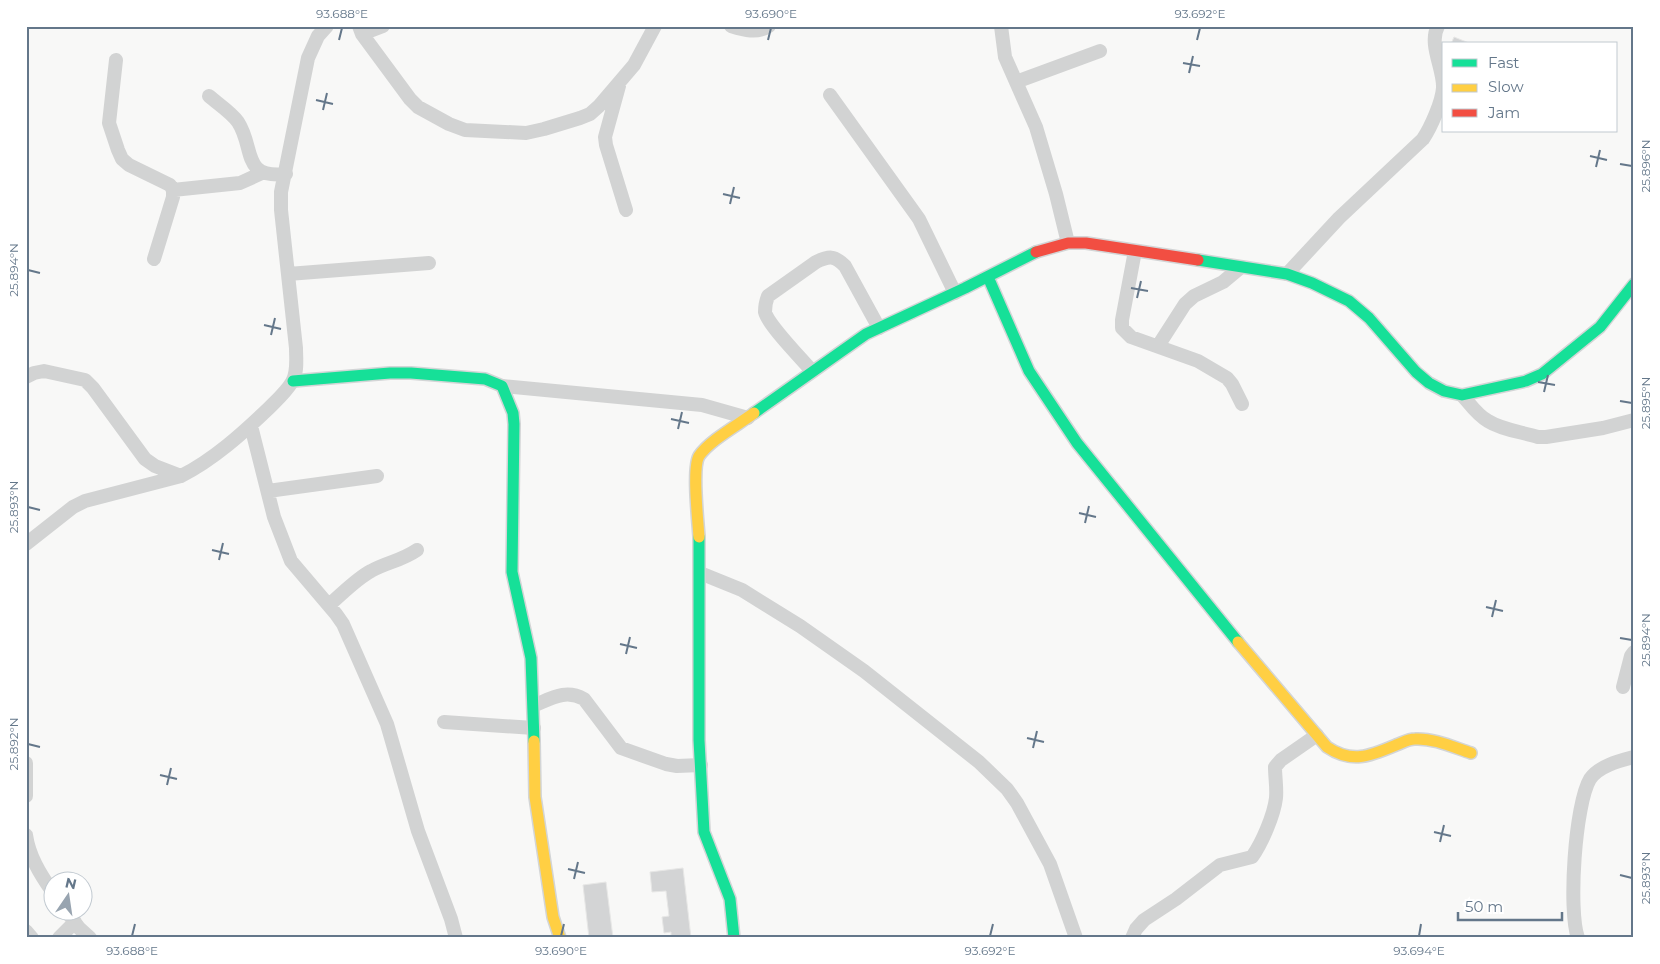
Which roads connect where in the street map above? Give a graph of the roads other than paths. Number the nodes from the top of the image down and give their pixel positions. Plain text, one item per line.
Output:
1 (327, 26) edge
2 (383, 26) edge
3 (655, 26) edge
4 (731, 26) edge
5 (769, 26) edge
6 (1001, 26) edge
7 (1434, 27) edge
8 (360, 30) edge
9 (1100, 51) dead end
10 (116, 60) dead end
11 (620, 82) junction
12 (1016, 82) junction
13 (1442, 83) edge
14 (1442, 92) edge
15 (830, 95) dead end
16 (208, 96) dead end
17 (590, 114) junction
18 (607, 128) junction
19 (262, 173) junction
20 (286, 174) junction
21 (173, 190) junction
22 (626, 210) dead end
23 (1068, 243) junction
24 (1136, 250) junction
25 (154, 259) dead end
26 (429, 263) dead end
27 (1241, 267) junction
28 (288, 274) junction
29 (1287, 274) junction
30 (988, 277) junction
31 (1634, 284) edge
32 (955, 293) junction
33 (879, 328) junction
34 (1158, 346) junction
35 (812, 371) junction
36 (26, 377) edge
37 (293, 381) junction
38 (502, 386) junction
39 (1462, 395) junction
40 (1242, 404) dead end
41 (748, 418) junction
42 (1634, 420) edge
43 (251, 426) junction
44 (181, 476) junction
45 (377, 476) dead end
46 (268, 491) junction
47 (26, 544) edge
48 (417, 550) dead end
49 (700, 573) junction
50 (329, 605) junction
51 (1634, 652) edge
52 (1623, 687) dead end
53 (534, 705) junction
54 (444, 722) dead end
55 (534, 728) junction
56 (1318, 735) junction
57 (1471, 753) dead end
58 (1634, 757) edge
59 (26, 763) edge
60 (701, 765) junction
61 (26, 796) edge
62 (26, 835) edge
63 (42, 876) edge
64 (68, 922) edge
65 (76, 922) edge
66 (26, 931) edge
67 (32, 938) edge
68 (59, 938) edge
69 (90, 938) edge
70 (456, 938) edge
71 (560, 938) edge
72 (734, 938) edge
73 (1076, 938) edge
74 (1132, 938) edge
75 (1578, 938) edge

1 - 20 street
2 - 8 street
3 - 11 street
4 - 5 street
6 - 12 street
7 - 13 street
8 - 17 street
9 - 12 street
10 - 21 street
11 - 17 street
11 - 18 street
12 - 23 street
14 - 29 street
15 - 32 street
16 - 19 street
17 - 18 street
18 - 22 street
19 - 20 street
19 - 21 street
20 - 28 street
21 - 25 street
23 - 24 street
23 - 30 street
24 - 27 street
24 - 34 street
26 - 28 street
27 - 29 street
27 - 34 street
28 - 37 street
29 - 39 street
30 - 32 street
30 - 56 street
31 - 39 street
32 - 33 street
33 - 35 street
33 - 35 street
34 - 40 street
35 - 41 street
36 - 44 street
37 - 38 street
37 - 43 street
38 - 41 street
38 - 53 street
39 - 42 street
41 - 49 street
43 - 44 street
43 - 46 street
44 - 47 street
45 - 46 street
46 - 50 street
48 - 50 street
49 - 60 street
49 - 73 street
50 - 70 street
51 - 52 street
53 - 55 street
53 - 60 street
54 - 55 street
55 - 71 street
56 - 57 street
56 - 74 street
58 - 75 street
59 - 61 street
60 - 72 street
62 - 63 street
64 - 68 street
65 - 69 street
66 - 67 street

